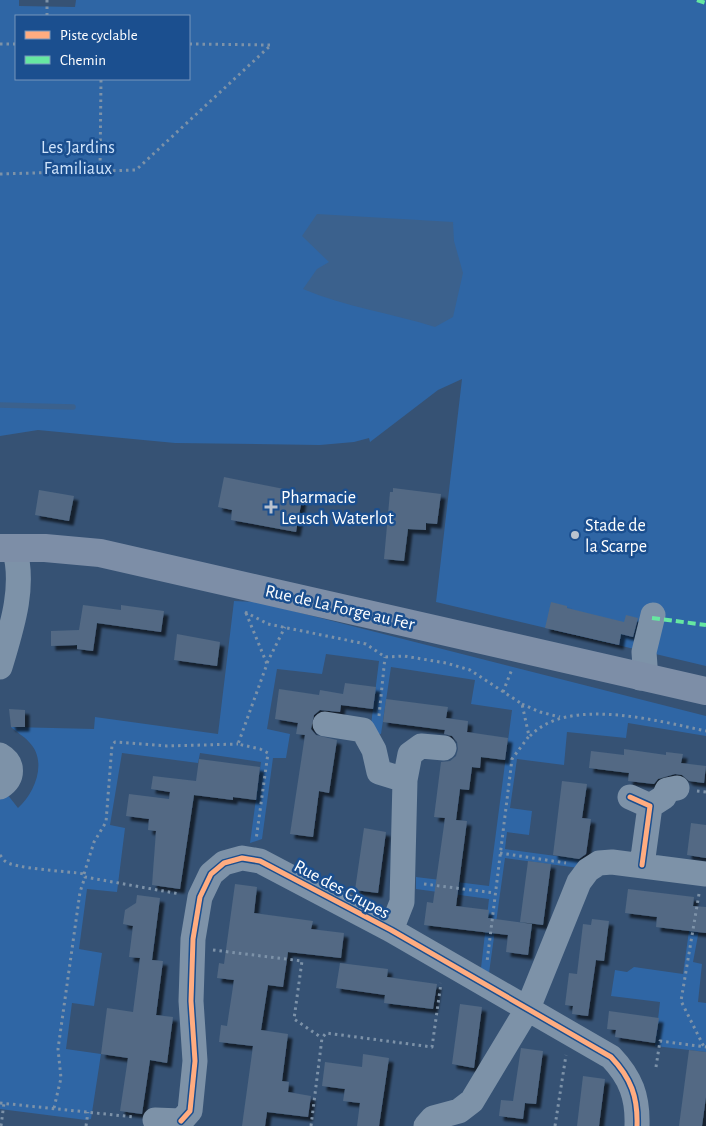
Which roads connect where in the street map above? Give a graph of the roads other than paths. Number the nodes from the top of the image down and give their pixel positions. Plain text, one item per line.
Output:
1 (7, 548) edge
2 (653, 615) dead end
3 (0, 667) edge
4 (640, 678) junction
5 (676, 686) junction
6 (706, 691) edge
7 (706, 696) edge
8 (324, 724) dead end
9 (444, 748) dead end
10 (0, 755) edge
11 (405, 780) junction
12 (0, 786) edge
13 (677, 788) dead end
14 (642, 865) junction
15 (704, 873) edge
16 (391, 930) junction
17 (528, 1008) junction
18 (190, 1119) edge
19 (154, 1120) road end
20 (438, 1121) edge
21 (637, 1126) edge

1 - 3 street
1 - 4 main road, Rue de La Forge au Fer
2 - 4 street
4 - 5 main road, Rue de La Forge au Fer
5 - 6 main road
5 - 7 main road
8 - 11 street
9 - 11 street
10 - 12 street
11 - 16 street
13 - 14 street
14 - 15 street
14 - 17 street
16 - 17 street, Rue des Crupes
16 - 18 street, Rue des Crupes
17 - 20 street
17 - 21 street, Rue des Crupes
18 - 19 street

